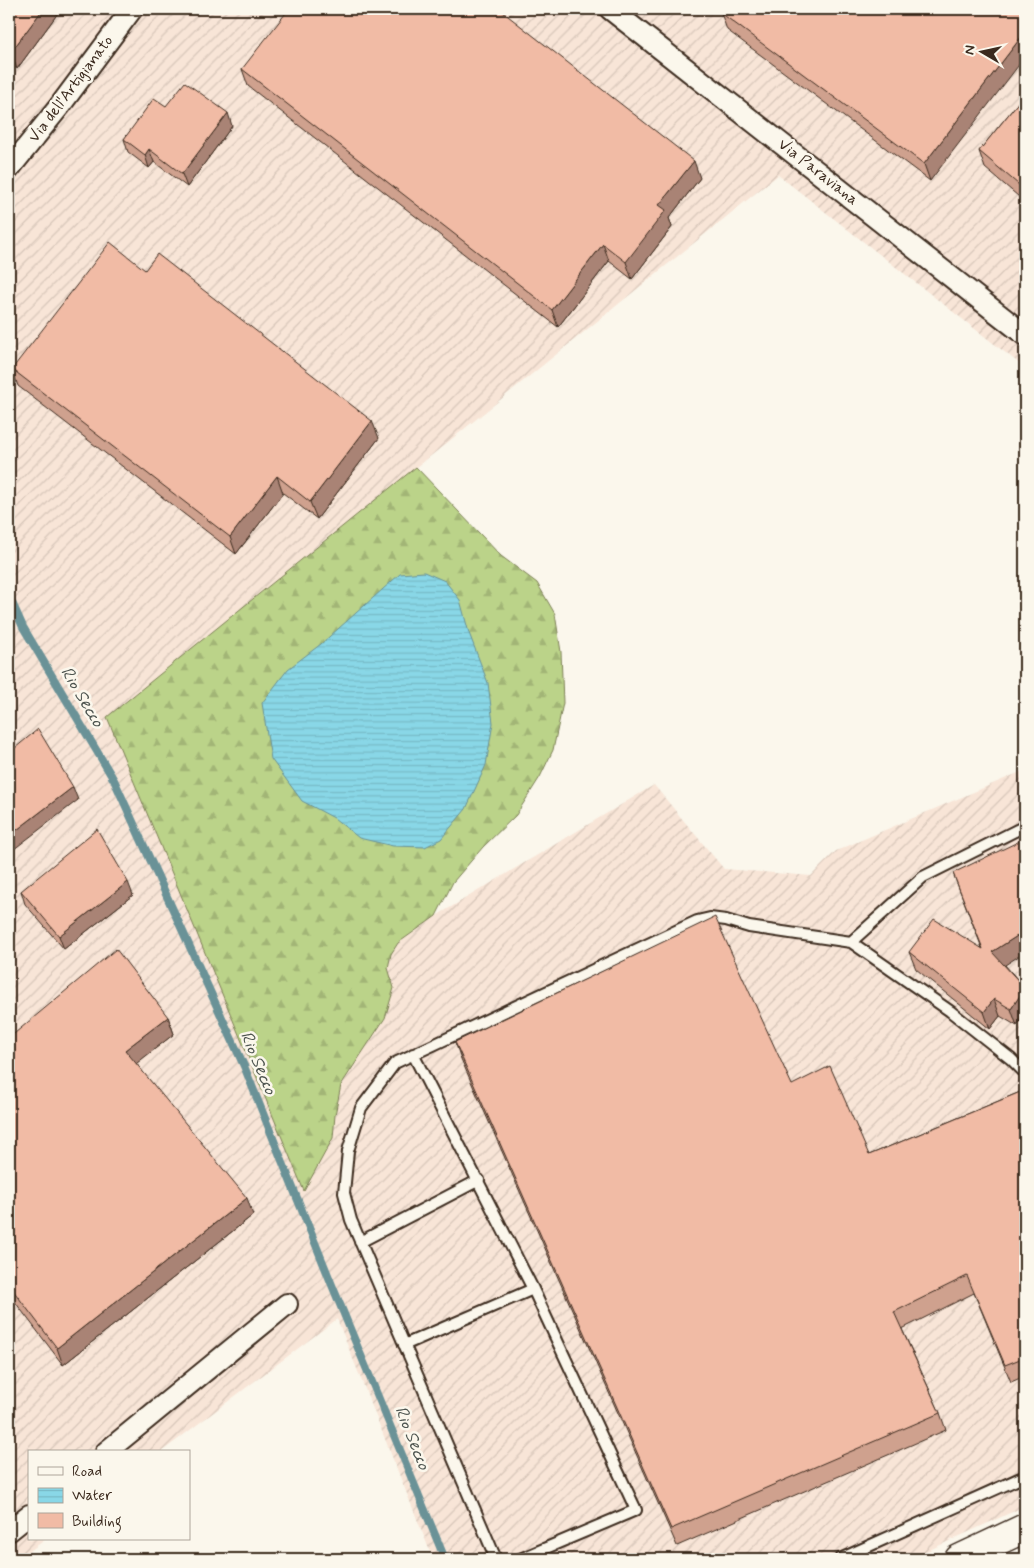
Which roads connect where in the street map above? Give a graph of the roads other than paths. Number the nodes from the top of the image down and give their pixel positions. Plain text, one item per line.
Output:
1 (132, 9) edge
2 (610, 9) edge
3 (9, 169) edge
4 (1025, 335) edge
5 (1025, 826) edge
6 (851, 942) junction
7 (414, 1054) junction
8 (1025, 1073) edge
9 (479, 1180) junction
10 (360, 1242) junction
11 (533, 1289) junction
12 (287, 1304) dead end
13 (404, 1345) junction
14 (108, 1450) edge
15 (1025, 1476) edge
16 (28, 1516) edge
17 (1025, 1528) edge
18 (9, 1531) edge
19 (496, 1559) edge
20 (520, 1559) edge
21 (840, 1559) edge
22 (959, 1559) edge

1 - 3 street, Via dell'Artigianato
2 - 4 street, Via Paraviana
5 - 6 lane
6 - 7 lane
6 - 8 lane
7 - 9 lane
7 - 10 lane
9 - 10 lane
9 - 11 lane
10 - 13 lane
11 - 13 lane
11 - 20 lane
12 - 14 street
13 - 19 lane
15 - 21 lane
16 - 18 street
17 - 22 main road

